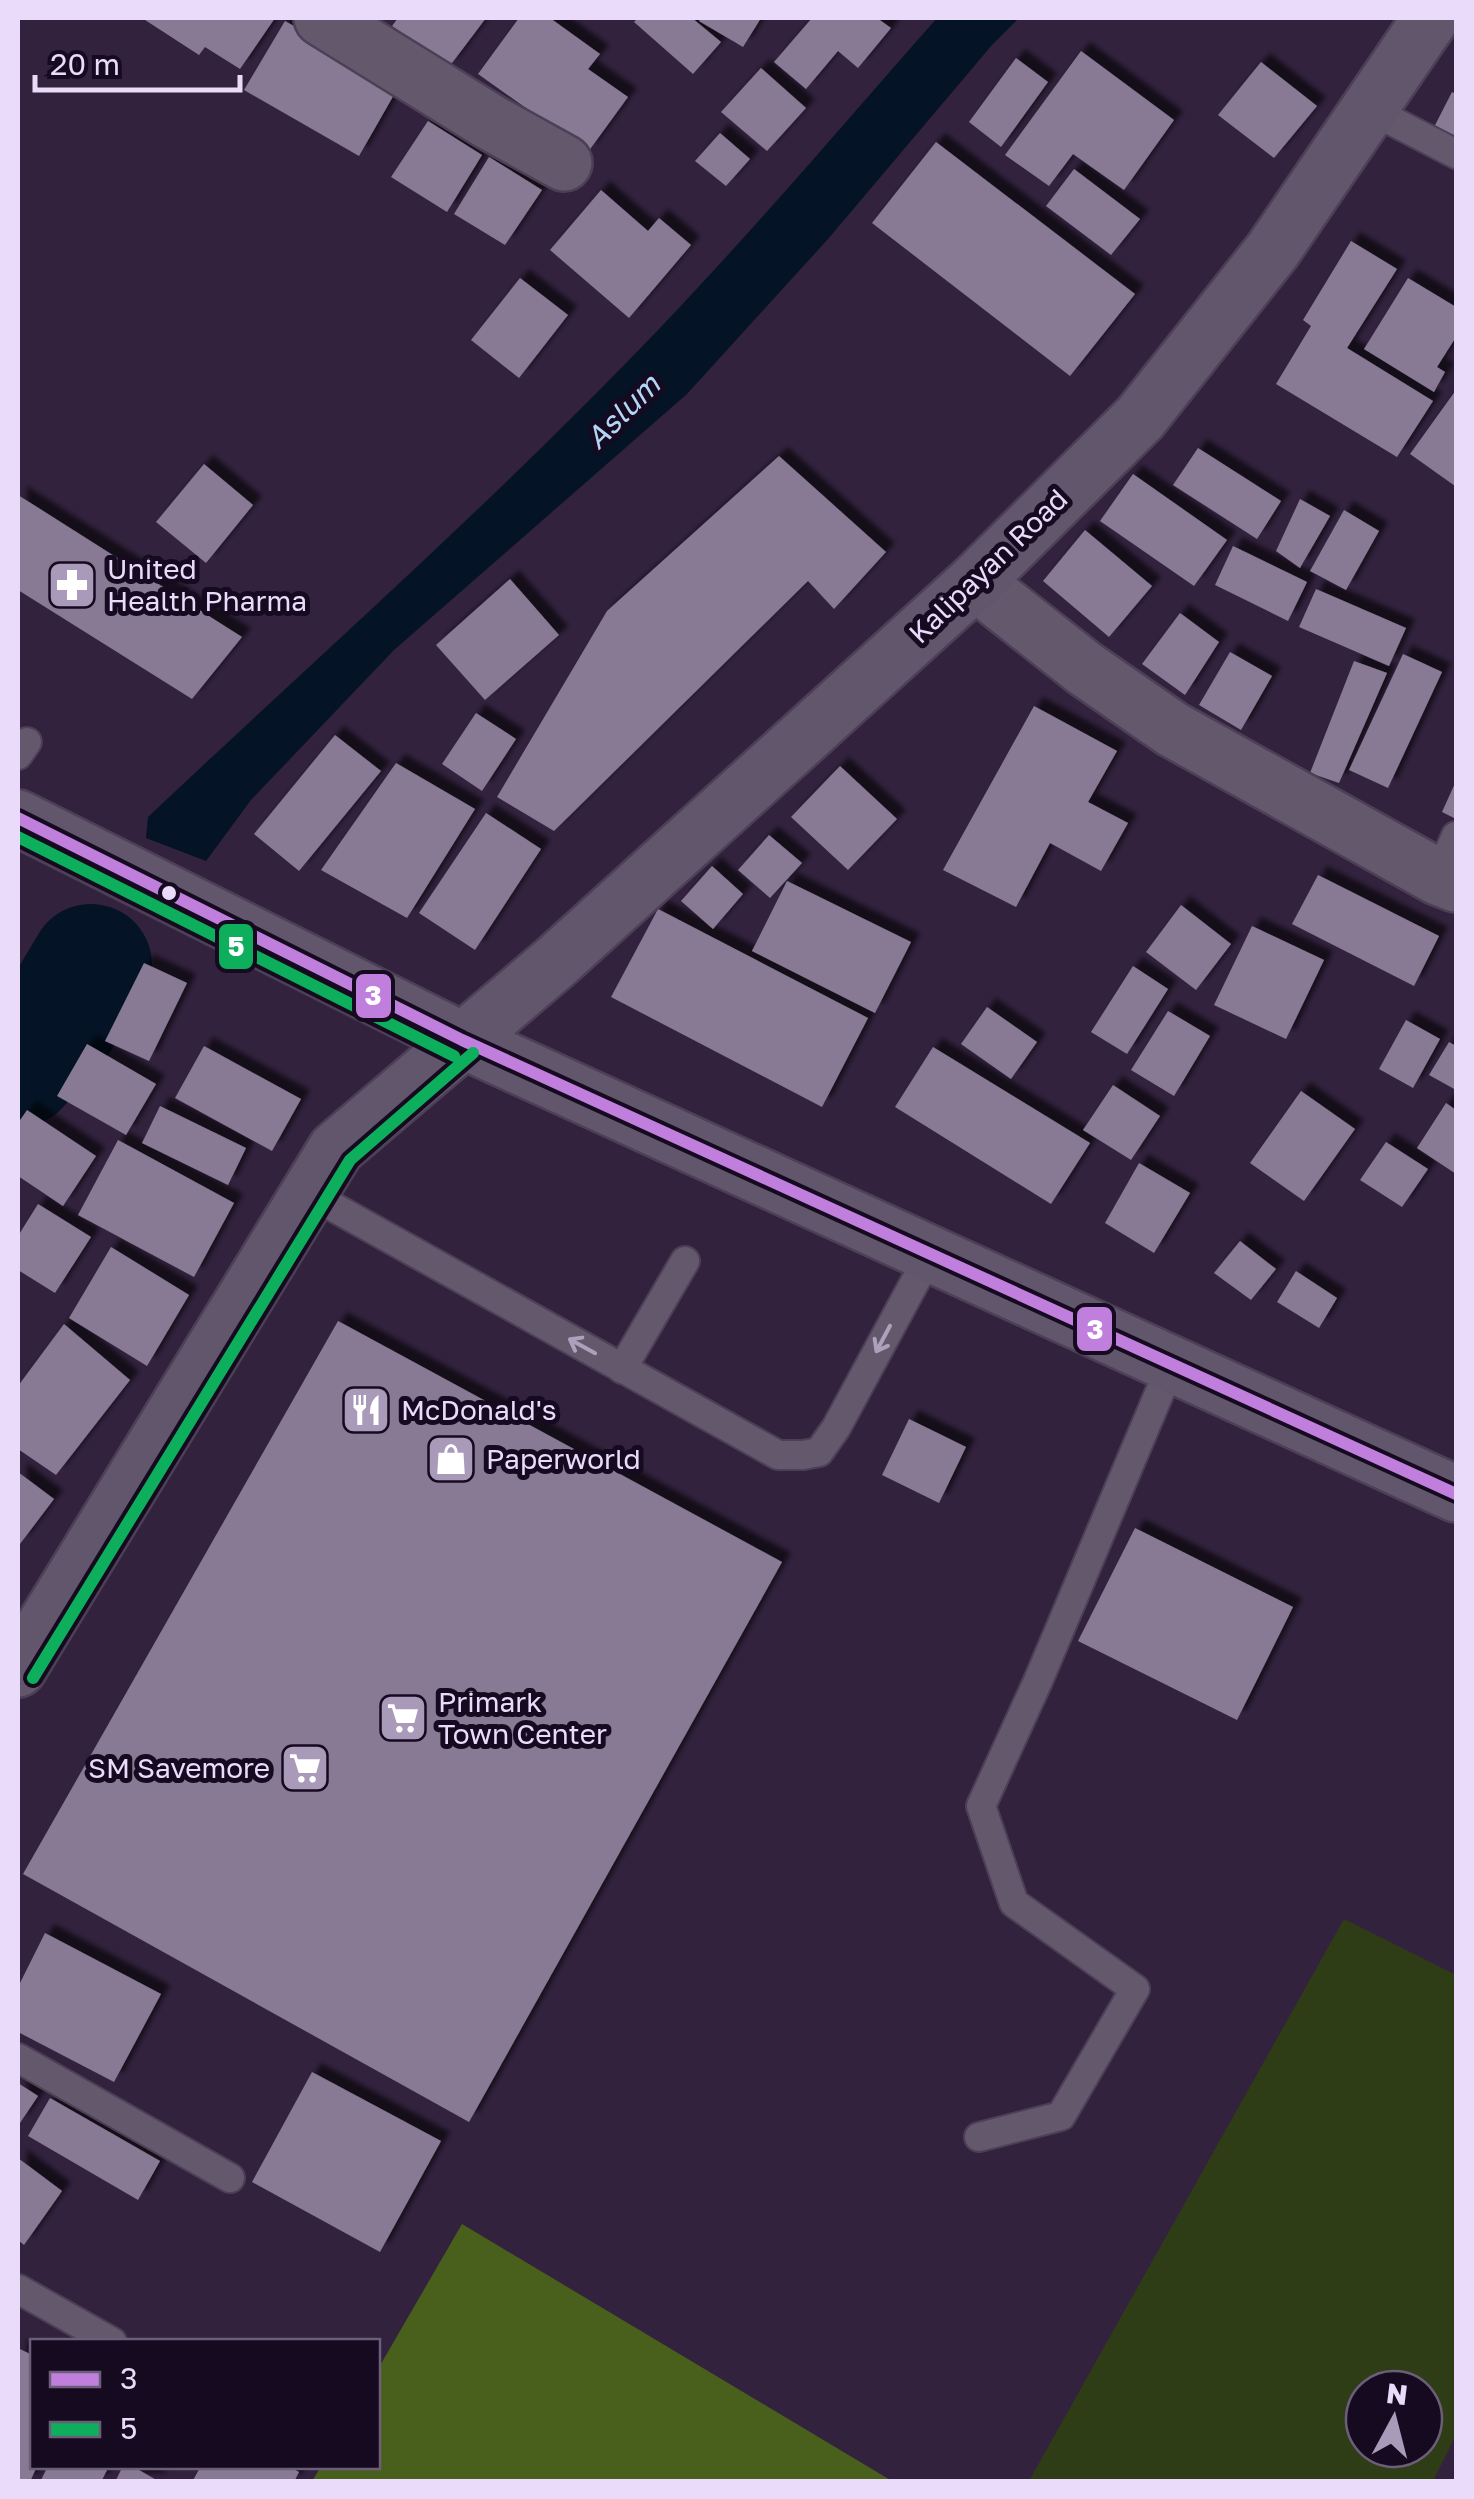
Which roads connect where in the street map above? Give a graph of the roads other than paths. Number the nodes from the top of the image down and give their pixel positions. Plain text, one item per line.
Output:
1 (322, 18) edge
2 (1431, 18) edge
3 (1371, 110) junction
4 (1456, 154) edge
5 (564, 163) dead end
6 (974, 582) junction
7 (18, 818) edge
8 (1450, 866) edge
9 (462, 1040) junction
10 (310, 1194) junction
11 (930, 1254) junction
12 (685, 1262) dead end
13 (1172, 1363) junction
14 (622, 1369) junction
15 (1456, 1494) edge
16 (18, 1669) edge
17 (18, 2058) edge
18 (979, 2136) dead end
19 (230, 2178) dead end
20 (18, 2289) edge
21 (107, 2339) edge

1 - 5 street
2 - 3 street, Kalipayan Road
3 - 4 lane
3 - 6 street, Kalipayan Road
6 - 8 street
6 - 9 street, Kalipayan Road
7 - 9 street
9 - 10 street, Kalipayan Road
9 - 11 street
14 -> 10 lane
10 - 16 street, Kalipayan Road
11 - 13 street
11 -> 14 lane
12 - 14 lane
13 - 15 street
13 - 18 lane
17 - 19 lane
20 - 21 lane

